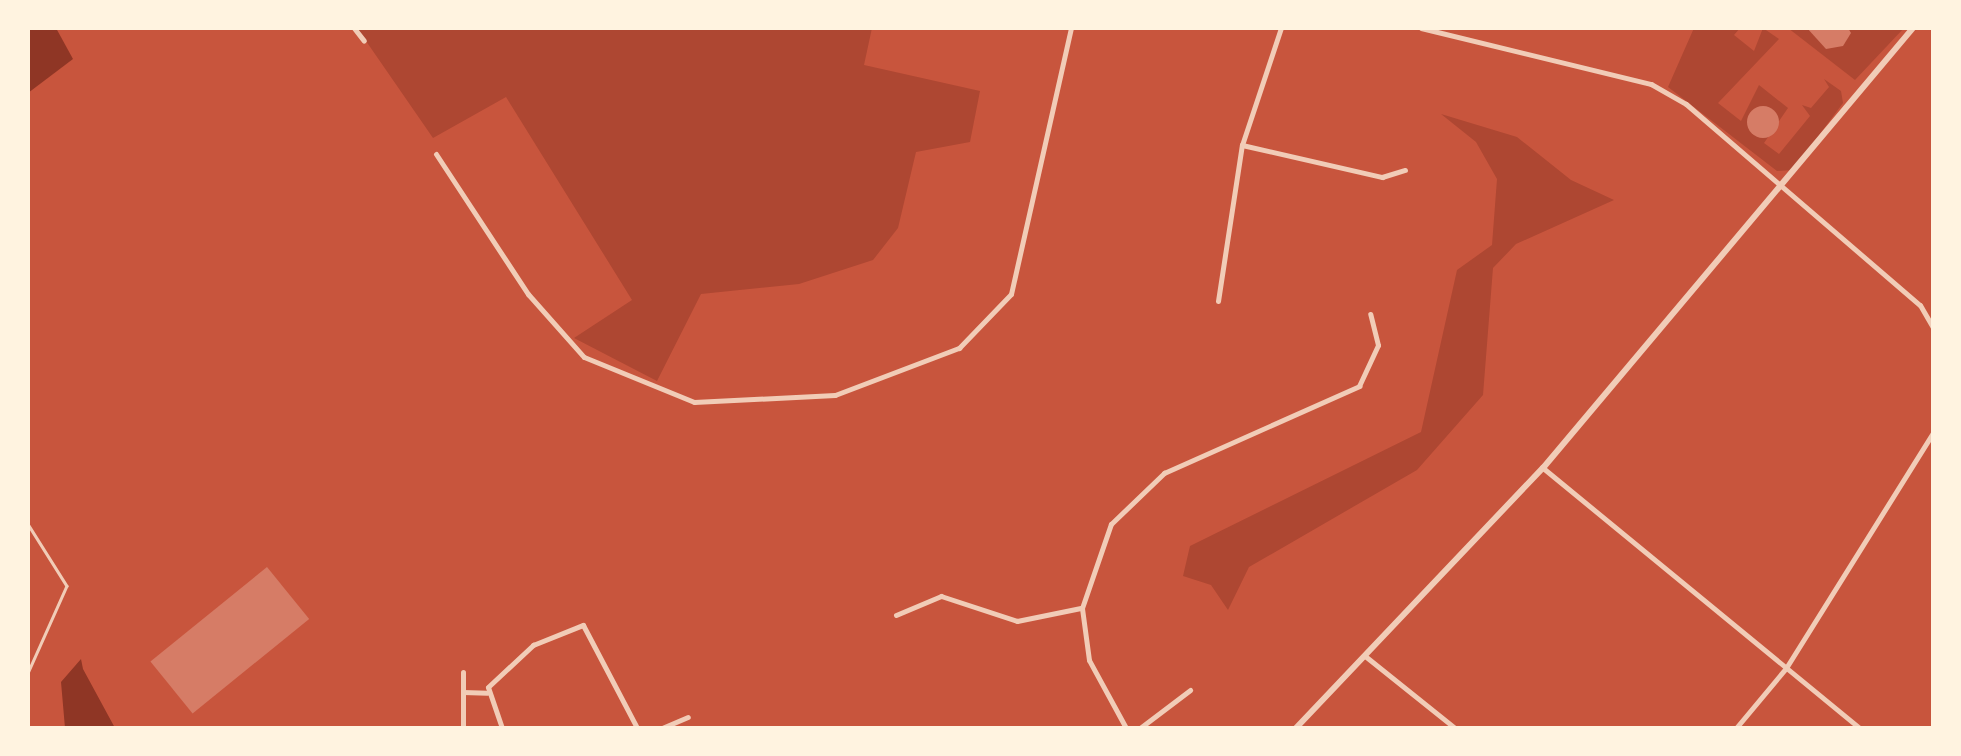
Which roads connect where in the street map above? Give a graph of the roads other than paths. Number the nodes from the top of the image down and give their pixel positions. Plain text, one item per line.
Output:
1 (354, 28) edge
2 (1071, 28) edge
3 (1281, 28) edge
4 (1421, 28) edge
5 (1913, 28) edge
6 (364, 41) dead end
7 (1242, 145) junction
8 (436, 154) dead end
9 (1406, 170) dead end
10 (1786, 185) junction
11 (1218, 301) dead end
12 (1370, 314) dead end
13 (1934, 329) edge
14 (1934, 431) edge
15 (1542, 468) junction
16 (28, 524) edge
17 (1082, 608) junction
18 (896, 615) dead end
19 (1364, 656) junction
20 (1786, 668) junction
21 (28, 672) edge
22 (463, 672) dead end
23 (1190, 690) dead end
24 (463, 692) junction
25 (487, 693) junction
26 (688, 717) dead end
27 (462, 728) edge
28 (502, 728) edge
29 (637, 728) edge
30 (662, 728) edge
31 (1126, 728) edge
32 (1140, 728) edge
33 (1296, 728) edge
34 (1455, 728) edge
35 (1736, 728) edge
36 (1859, 728) edge

1 - 6 street
2 - 8 street
3 - 7 street
4 - 10 street
5 - 10 street
7 - 9 street
7 - 11 street
10 - 13 street
10 - 15 street
12 - 17 street
14 - 20 street
15 - 19 street
15 - 20 street
16 - 21 lane
17 - 18 street
17 - 31 street
19 - 33 street
19 - 34 street
20 - 35 street
20 - 36 street
22 - 24 street
23 - 32 street
24 - 25 street
24 - 27 street
25 - 28 street
25 - 29 street
26 - 30 street

